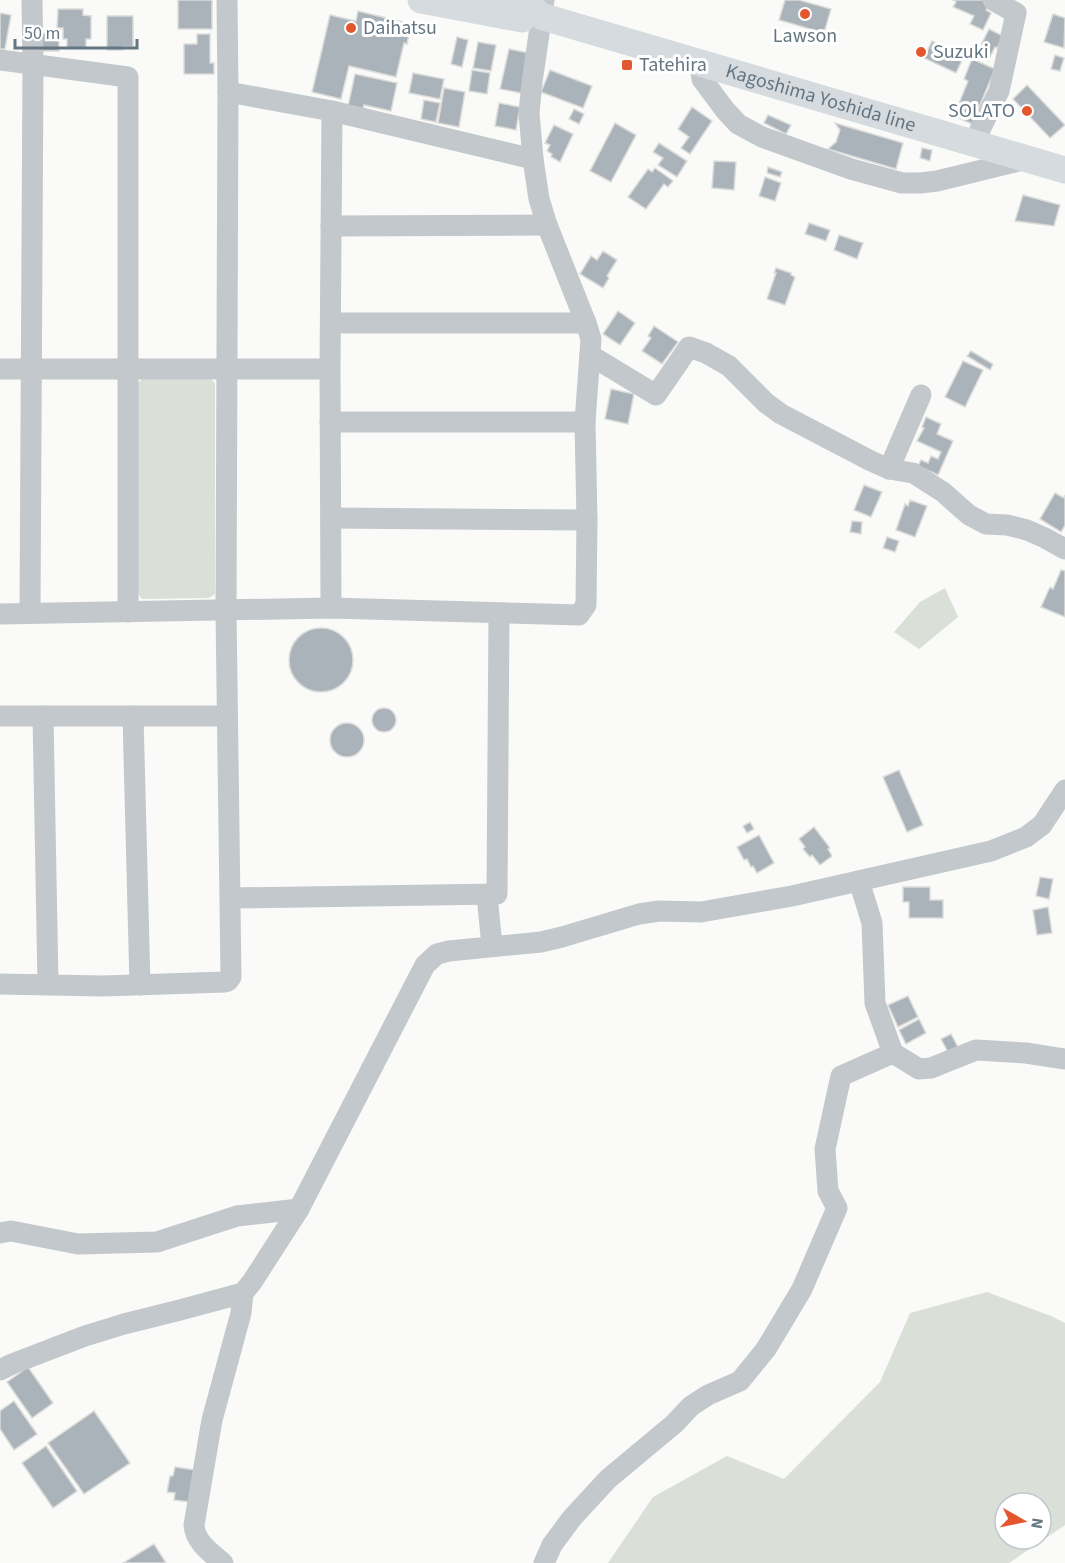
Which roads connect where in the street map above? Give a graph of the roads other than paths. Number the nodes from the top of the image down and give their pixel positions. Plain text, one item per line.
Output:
1 (32, 0) edge
2 (227, 0) edge
3 (422, 0) edge
4 (501, 0) edge
5 (993, 0) edge
6 (543, 8) edge
7 (0, 60) edge
8 (700, 63) junction
9 (33, 64) junction
10 (228, 92) junction
11 (332, 111) junction
12 (973, 144) junction
13 (533, 159) junction
14 (1027, 159) junction
15 (1065, 170) edge
16 (547, 225) junction
17 (331, 226) junction
18 (331, 323) junction
19 (585, 323) junction
20 (590, 355) junction
21 (0, 369) edge
22 (31, 369) junction
23 (127, 369) junction
24 (330, 369) junction
25 (226, 370) junction
26 (921, 395) dead end
27 (330, 422) junction
28 (585, 422) junction
29 (889, 469) junction
30 (332, 518) junction
31 (587, 520) junction
32 (1065, 549) edge
33 (331, 608) junction
34 (226, 611) junction
35 (128, 612) junction
36 (30, 613) junction
37 (0, 614) edge
38 (499, 614) junction
39 (0, 716) edge
40 (43, 716) junction
41 (133, 716) junction
42 (227, 716) junction
43 (1065, 790) edge
44 (859, 881) junction
45 (487, 895) junction
46 (231, 898) junction
47 (492, 946) junction
48 (0, 984) edge
49 (48, 984) junction
50 (140, 985) junction
51 (893, 1053) junction
52 (1065, 1059) edge
53 (298, 1209) junction
54 (0, 1233) edge
55 (243, 1293) junction
56 (0, 1370) edge
57 (223, 1563) edge
58 (544, 1563) edge

1 - 9 street
2 - 10 street
3 - 6 main road, Kagoshima Yoshida line
4 - 6 main road, Kagoshima Yoshida line
5 - 12 street
6 - 8 main road, Kagoshima Yoshida line
6 - 13 street
7 - 9 street
8 - 12 main road, Kagoshima Yoshida line
8 - 14 street
9 - 22 street
9 - 23 street
10 - 11 street
10 - 25 street
11 - 13 street
11 - 17 street
12 - 14 main road, Kagoshima Yoshida line
13 - 16 street
14 - 15 main road, Kagoshima Yoshida line
16 - 17 street
16 - 19 street
17 - 18 street
18 - 19 street
18 - 24 street
19 - 20 street
20 - 28 street
20 - 29 street
21 - 22 street
22 - 23 street
22 - 36 street
23 - 25 street
23 - 35 street
24 - 25 street
24 - 27 street
25 - 34 street
26 - 29 street
27 - 28 street
27 - 30 street
28 - 31 street
29 - 32 street
30 - 31 street
30 - 33 street
31 - 38 street
33 - 34 street
33 - 38 street
34 - 35 street
34 - 42 street
35 - 36 street
36 - 37 street
38 - 45 street
39 - 40 street
40 - 41 street
40 - 49 street
41 - 42 street
41 - 50 street
42 - 46 street
43 - 44 street
44 - 47 street
44 - 51 street
45 - 46 street
45 - 47 street
46 - 50 street
47 - 53 street
48 - 49 street
49 - 50 street
51 - 52 street
51 - 58 street
53 - 54 street
53 - 55 street
55 - 56 street
55 - 57 street

